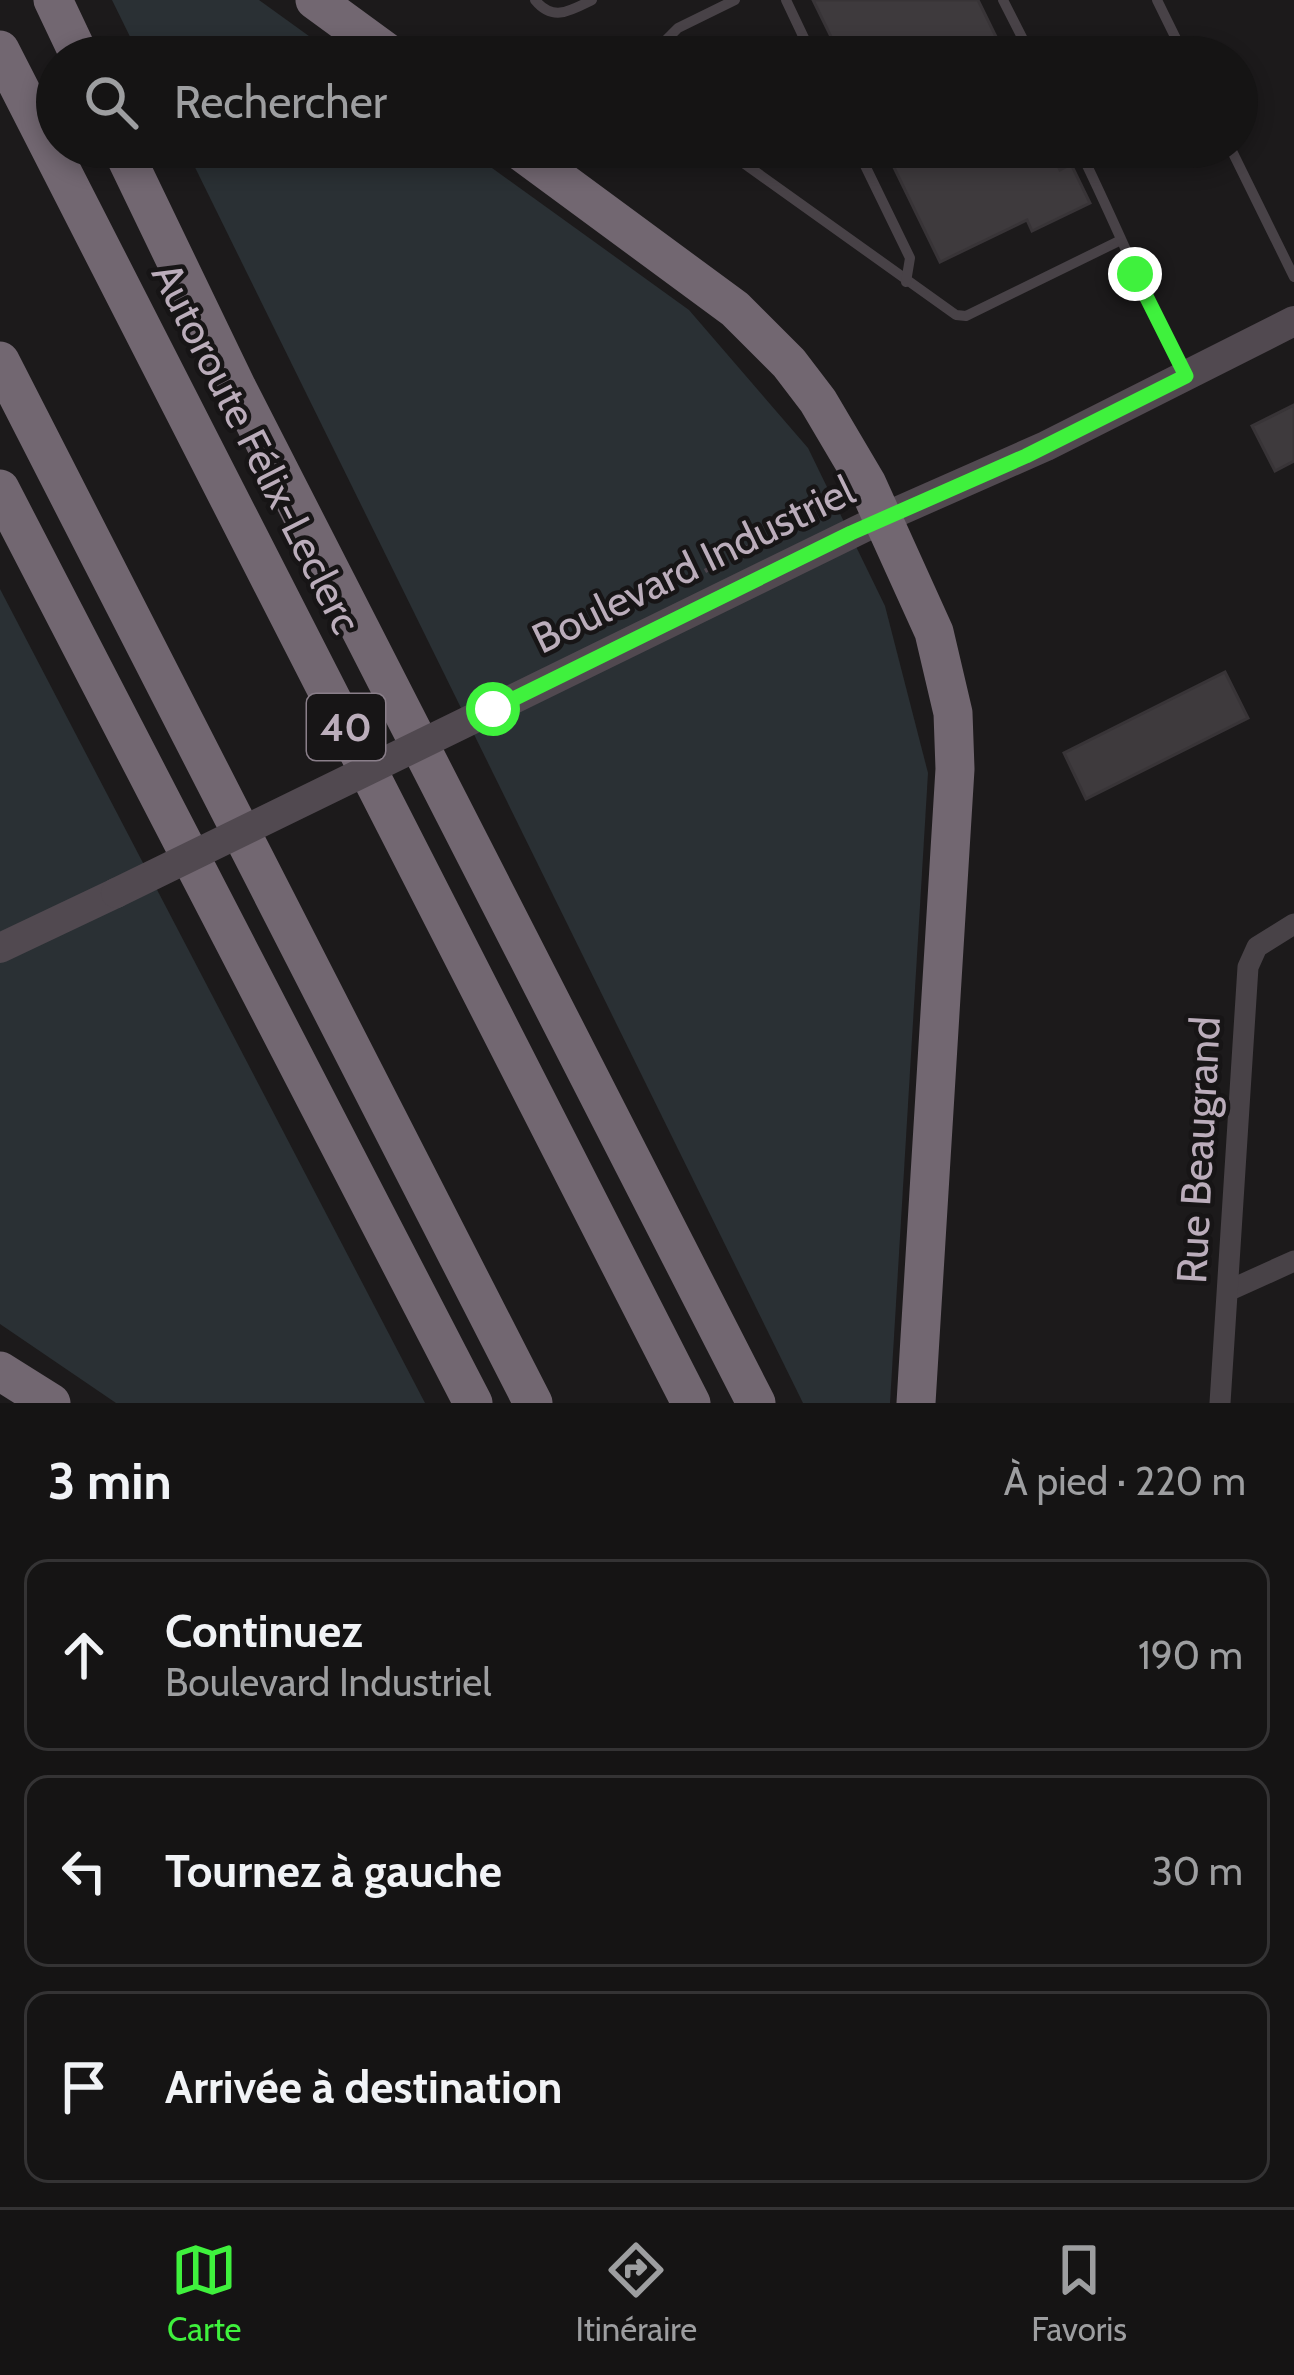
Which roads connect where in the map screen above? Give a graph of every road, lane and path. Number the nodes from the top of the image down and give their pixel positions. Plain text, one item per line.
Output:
1 (53, 0) edge
2 (315, 0) edge
3 (535, 0) edge
4 (592, 0) edge
5 (734, 0) edge
6 (786, 0) edge
7 (1004, 0) edge
8 (1157, 0) edge
9 (70, 36) edge
10 (364, 36) edge
11 (670, 36) edge
12 (803, 36) edge
13 (1022, 36) edge
14 (1175, 36) edge
15 (0, 50) edge
16 (36, 120) edge
17 (60, 168) edge
18 (131, 168) edge
19 (544, 168) edge
20 (750, 168) edge
21 (866, 168) edge
22 (1089, 168) edge
23 (1240, 168) edge
24 (1119, 241) junction
25 (1294, 277) edge
26 (906, 283) junction
27 (1294, 321) edge
28 (0, 361) edge
29 (1186, 376) junction
30 (0, 489) edge
31 (884, 518) junction
32 (1294, 924) edge
33 (0, 948) edge
34 (1294, 1261) edge
35 (1230, 1290) junction
36 (0, 1371) edge
37 (51, 1403) edge
38 (473, 1403) edge
39 (532, 1403) edge
40 (691, 1403) edge
41 (756, 1403) edge
42 (916, 1403) edge
43 (1220, 1403) edge

1 - 9 highway
2 - 10 highway
3 - 4 lane
5 - 11 lane
6 - 12 lane
7 - 13 lane
8 - 14 lane
15 - 16 highway, Autoroute Félix-Leclerc / 40
17 - 40 highway, Autoroute Félix-Leclerc / 40
18 - 41 highway
19 - 31 highway
20 - 26 lane
21 - 26 lane
22 - 24 lane
23 - 25 lane
24 - 26 lane
24 - 29 lane
27 - 29 street, Boulevard Industriel
28 - 39 highway
29 - 31 street, Boulevard Industriel
30 - 38 highway
31 - 33 street, Boulevard Industriel, bridge
31 - 42 highway
32 - 35 street, Rue Beaugrand
34 - 35 street
35 - 43 street, Rue Beaugrand
36 - 37 highway

